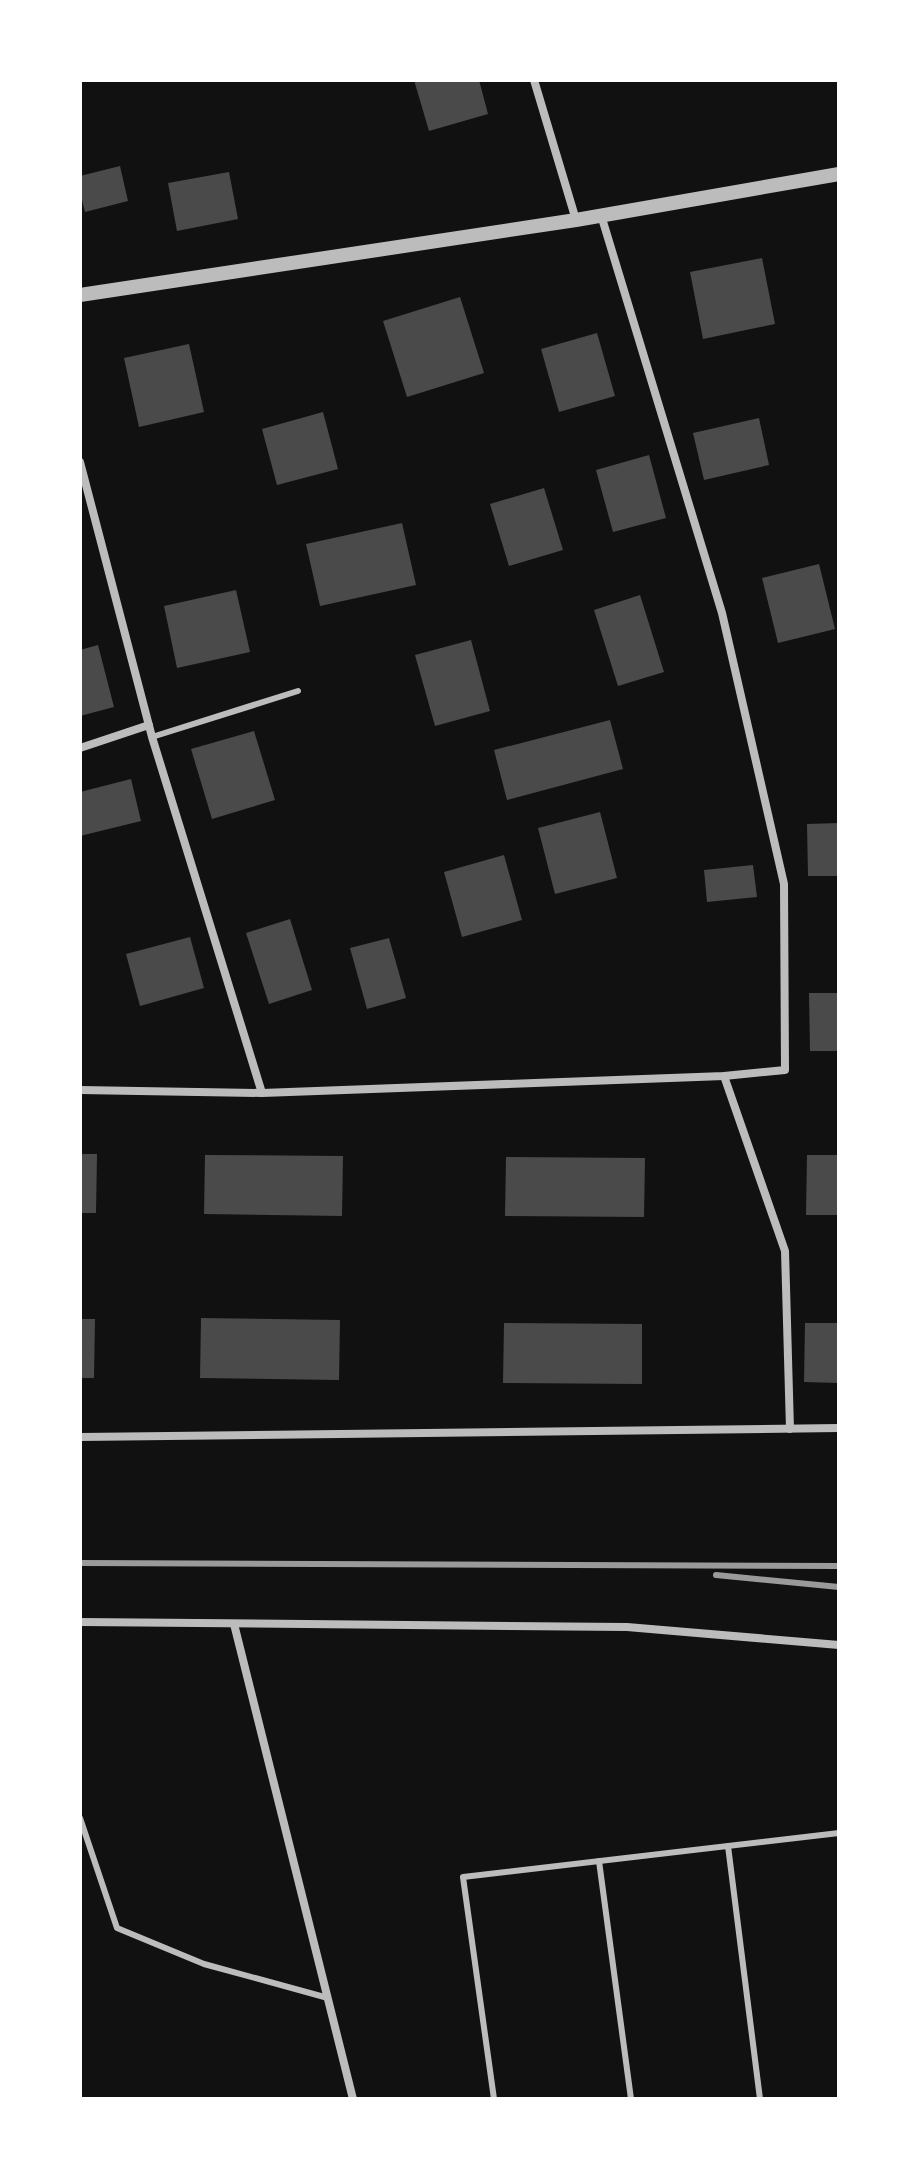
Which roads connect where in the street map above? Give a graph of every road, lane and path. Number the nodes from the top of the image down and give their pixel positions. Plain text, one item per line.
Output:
1 (534, 80) edge
2 (839, 174) edge
3 (600, 215) junction
4 (576, 220) junction
5 (80, 295) edge
6 (80, 462) edge
7 (298, 691) dead end
8 (149, 725) junction
9 (152, 737) junction
10 (80, 748) edge
11 (724, 1076) junction
12 (80, 1090) edge
13 (262, 1093) junction
14 (839, 1428) edge
15 (790, 1429) junction
16 (80, 1437) edge
17 (80, 1622) edge
18 (234, 1624) junction
19 (839, 1645) edge
20 (80, 1818) edge
21 (839, 1833) edge
22 (728, 1846) junction
23 (599, 1861) junction
24 (328, 1998) junction
25 (353, 2099) edge
26 (494, 2099) edge
27 (631, 2099) edge
28 (760, 2099) edge

1 - 4 street
2 - 3 street
3 - 4 street
3 - 11 street
4 - 5 street
6 - 8 street
7 - 9 lane
8 - 9 street
8 - 10 street
9 - 13 street
11 - 13 street
11 - 15 street
12 - 13 street
14 - 15 street
15 - 16 street
17 - 18 street
18 - 19 street
18 - 24 street
20 - 24 lane
21 - 22 lane
22 - 23 lane
22 - 28 lane
23 - 26 lane
23 - 27 lane
24 - 25 street

